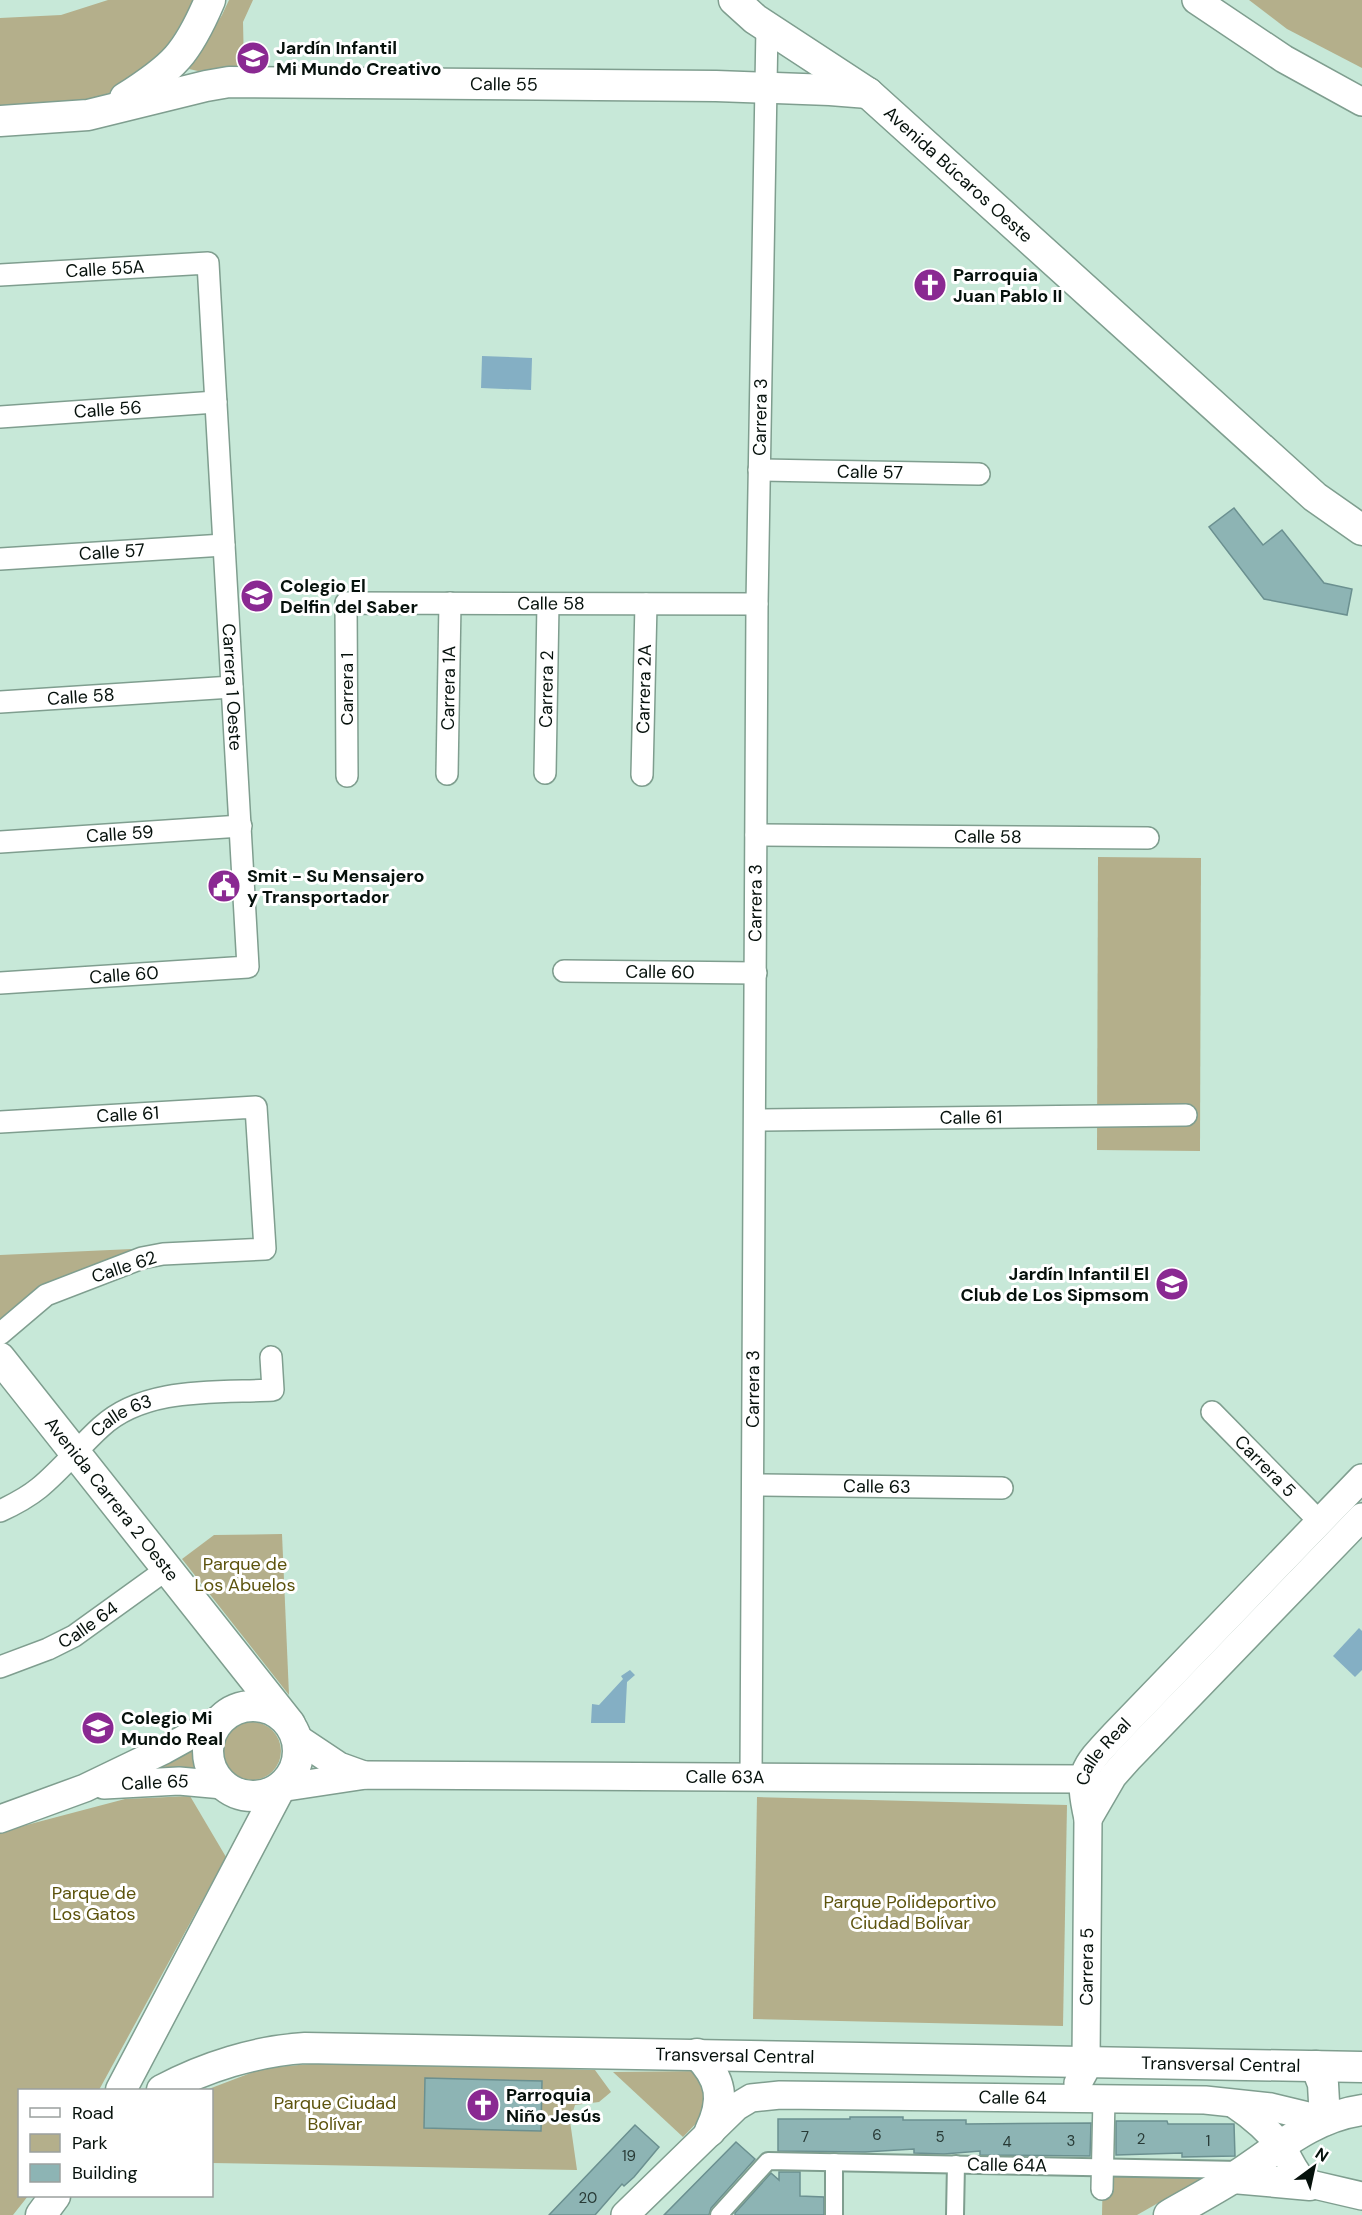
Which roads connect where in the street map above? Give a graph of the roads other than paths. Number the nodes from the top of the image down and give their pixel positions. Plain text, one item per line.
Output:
1 (210, 0) edge
2 (734, 0) edge
3 (1197, 0) edge
4 (767, 27) junction
5 (766, 88) junction
6 (868, 93) junction
7 (1362, 102) edge
8 (105, 111) junction
9 (0, 121) edge
10 (208, 262) joint
11 (0, 275) edge
12 (216, 402) junction
13 (0, 417) edge
14 (759, 470) junction
15 (980, 474) dead end
16 (1362, 530) edge
17 (224, 545) junction
18 (0, 559) edge
19 (346, 603) joint
20 (450, 603) junction
21 (548, 604) junction
22 (646, 604) junction
23 (756, 604) junction
24 (232, 687) junction
25 (0, 702) edge
26 (545, 773) dead end
27 (447, 774) dead end
28 (642, 775) dead end
29 (347, 776) dead end
30 (240, 826) junction
31 (756, 835) junction
32 (1148, 838) dead end
33 (0, 842) edge
34 (248, 967) joint
35 (564, 971) dead end
36 (756, 973) junction
37 (0, 983) edge
38 (1186, 1114) dead end
39 (755, 1120) junction
40 (0, 1122) edge
41 (265, 1249) joint
42 (0, 1334) edge
43 (271, 1357) dead end
44 (0, 1358) edge
45 (1212, 1412) dead end
46 (75, 1453) junction
47 (1362, 1478) edge
48 (753, 1485) junction
49 (1002, 1488) dead end
50 (0, 1511) edge
51 (1362, 1517) edge
52 (1320, 1522) junction
53 (167, 1569) junction
54 (0, 1667) edge
55 (245, 1668) junction
56 (228, 1713) junction
57 (293, 1731) junction
58 (366, 1775) junction
59 (751, 1777) junction
60 (1082, 1779) junction
61 (85, 1788) junction
62 (280, 1788) junction
63 (230, 1789) junction
64 (0, 1819) edge
65 (1088, 1819) junction
66 (242, 1860) junction
67 (152, 2030) junction
68 (698, 2054) junction
69 (1086, 2061) junction
70 (1316, 2066) junction
71 (1362, 2067) edge
72 (194, 2074) junction
73 (122, 2089) edge
74 (166, 2089) edge
75 (1055, 2097) junction
76 (1104, 2099) junction
77 (1233, 2103) junction
78 (1362, 2110) edge
79 (1325, 2120) junction
80 (710, 2131) junction
81 (1295, 2158) junction
82 (834, 2162) junction
83 (956, 2164) junction
84 (1103, 2167) junction
85 (1239, 2174) junction
86 (1102, 2189) dead end
87 (1362, 2196) edge
88 (54, 2197) edge
89 (41, 2215) edge
90 (625, 2215) edge
91 (718, 2215) edge
92 (834, 2215) edge
93 (955, 2215) edge
94 (1169, 2215) edge

1 - 8 main road
2 - 4 main road, Avenida Búcaros Oeste
3 - 7 street
4 - 5 street, Carrera 3
4 - 6 main road, Avenida Búcaros Oeste
5 - 6 main road, Calle 55
5 - 8 main road, Calle 55
5 - 14 street, Carrera 3
6 - 16 main road, Avenida Búcaros Oeste
8 - 9 main road, Calle 55
10 - 11 street, Calle 55A
10 - 12 street, Carrera 1 Oeste
12 - 13 street, Calle 56
12 - 17 street, Carrera 1 Oeste
14 - 15 street, Calle 57
14 - 23 street, Carrera 3
17 - 18 street, Calle 57
17 - 24 street, Carrera 1 Oeste
19 - 20 street, Calle 58
19 - 29 street, Carrera 1
20 - 21 street, Calle 58
20 - 27 street, Carrera 1A
21 - 22 street, Calle 58
21 - 26 street, Carrera 2
22 - 23 street, Calle 58
22 - 28 street, Carrera 2A
23 - 31 street, Carrera 3
24 - 25 street, Calle 58
24 - 30 street, Carrera 1 Oeste
30 - 33 street, Calle 59
30 - 34 street, Carrera 1 Oeste
31 - 32 street, Calle 58
31 - 36 street, Carrera 3
34 - 37 street, Calle 60
35 - 36 street, Calle 60
36 - 39 street, Carrera 3
38 - 39 street, Calle 61
39 - 48 street, Carrera 3
40 - 41 street, Calle 61
41 - 42 street, Calle 62
43 - 46 street, Calle 63
44 - 46 main road, Avenida Carrera 2 Oeste
45 - 52 street, Carrera 5
46 - 50 street, Calle 63
46 - 53 main road, Avenida Carrera 2 Oeste
47 - 52 street, Calle Real
48 - 49 street, Calle 63
48 - 59 street, Carrera 3
51 - 65 street, Calle Real
52 - 60 street, Calle Real
53 - 54 street, Calle 64
53 - 55 main road, Avenida Carrera 2 Oeste
55 - 56 main road
55 - 57 main road, Avenida Carrera 2 Oeste
56 - 57 main road
56 - 61 street, Calle 65
56 - 63 main road
57 - 58 street, Calle 63A
57 - 62 main road
58 - 59 street, Calle 63A
58 - 62 street, Calle 63A
59 - 60 street, Calle 63A
60 - 65 street, Calle Real
61 - 63 street, Calle 65
61 - 64 street, Calle 65
62 - 63 main road
62 - 66 main road
63 - 66 main road
65 - 69 street, Carrera 5
66 - 67 main road
67 - 72 main road
67 - 73 main road
68 - 69 main road, Transversal Central
68 - 72 main road, Transversal Central
68 - 80 main road
69 - 70 main road, Transversal Central
69 - 75 street, Carrera 5
70 - 71 main road, Transversal Central
70 - 79 main road, Transversal Central
72 - 74 main road, Transversal Central
75 - 76 street, Calle 64
75 - 80 street, Calle 64
76 - 77 street, Calle 64
76 - 84 street
77 - 79 street, Calle 64
77 - 81 street
78 - 79 main road
79 - 81 main road
80 - 90 street, Calle 64
81 - 85 main road
81 - 85 main road
81 - 87 street
82 - 83 street, Calle 64A
82 - 91 street, Calle 64A
82 - 92 street
83 - 84 street, Calle 64A
83 - 93 street
84 - 85 street, Calle 64A
84 - 86 street
85 - 94 main road
88 - 89 main road

